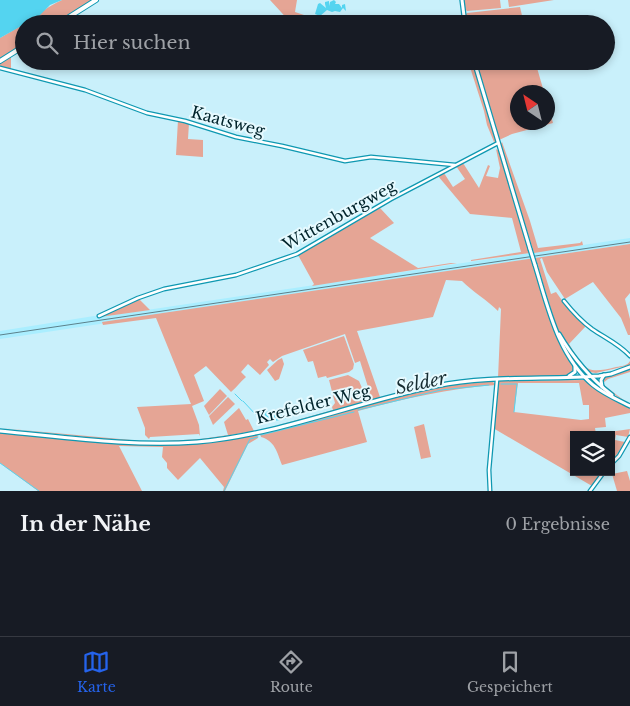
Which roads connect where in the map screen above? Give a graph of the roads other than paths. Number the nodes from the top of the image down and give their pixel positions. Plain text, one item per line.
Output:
1 (96, 0) edge
2 (462, 0) edge
3 (72, 15) edge
4 (464, 15) edge
5 (15, 52) edge
6 (0, 61) edge
7 (0, 68) edge
8 (477, 70) edge
9 (498, 142) junction
10 (455, 165) junction
11 (564, 301) dead end
12 (99, 316) dead end
13 (555, 327) junction
14 (630, 356) edge
15 (575, 365) junction
16 (630, 367) edge
17 (604, 375) junction
18 (588, 377) junction
19 (566, 378) junction
20 (496, 380) junction
21 (602, 387) junction
22 (624, 404) junction
23 (630, 406) edge
24 (0, 431) edge
25 (630, 437) edge
26 (615, 460) edge
27 (601, 476) edge
28 (490, 491) edge
29 (590, 491) edge

1 - 3 main road
2 - 4 street
5 - 6 main road
7 - 10 street, Kaatsweg
8 - 9 street
9 - 10 street, Wittenburgweg
9 - 13 street, bridge
10 - 12 street, Wittenburgweg
11 - 14 street
13 - 15 street
13 - 18 street
15 - 18 street
15 - 19 street
16 - 17 street, Krefelder Weg
17 - 18 street, Krefelder Weg
17 - 21 street
18 - 19 street, Krefelder Weg
18 - 21 street
18 - 22 street
19 - 20 street, Krefelder Weg
20 - 24 street, Krefelder Weg
20 - 28 street
21 - 22 street
22 - 23 street
25 - 26 street
27 - 29 street

